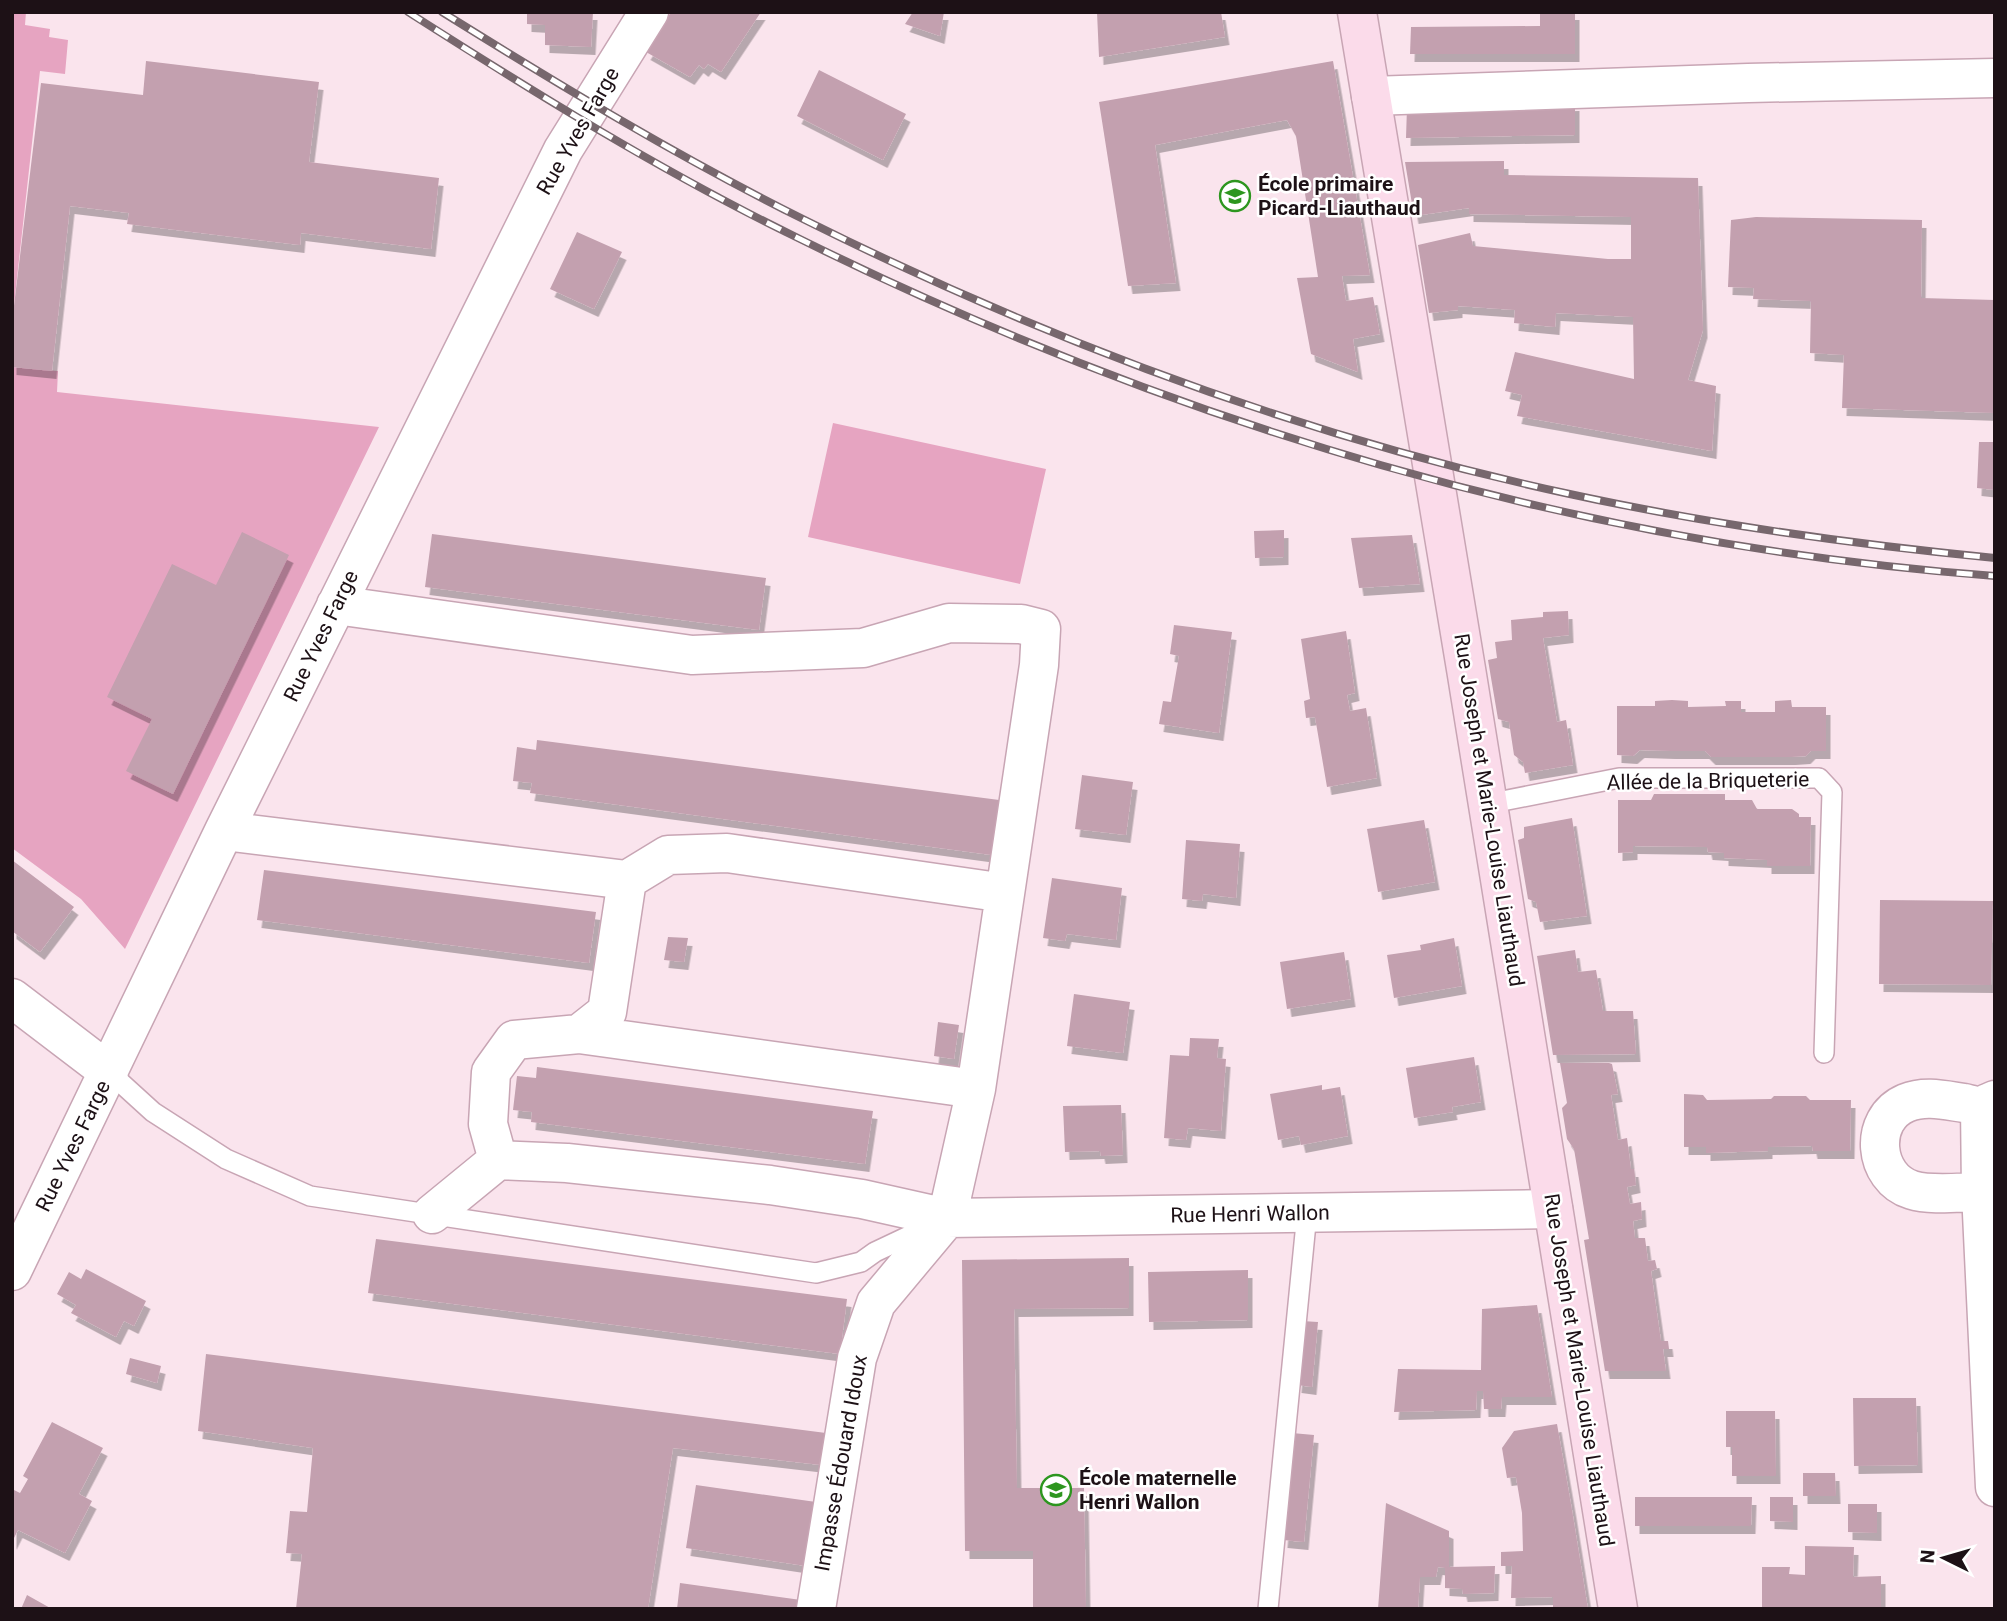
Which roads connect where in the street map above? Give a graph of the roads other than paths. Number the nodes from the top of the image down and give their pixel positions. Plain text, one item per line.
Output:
1 (649, 12) edge
2 (1356, 12) edge
3 (1995, 78) edge
4 (1371, 96) junction
5 (336, 605) junction
6 (1488, 804) junction
7 (224, 831) junction
8 (627, 880) junction
9 (1005, 893) junction
10 (12, 998) edge
11 (579, 1034) junction
12 (1824, 1053) dead end
13 (108, 1072) junction
14 (976, 1090) junction
15 (1987, 1103) edge
16 (498, 1160) junction
17 (1981, 1192) junction
18 (1553, 1209) junction
19 (1307, 1213) junction
20 (432, 1214) junction
21 (947, 1218) junction
22 (12, 1271) edge
23 (1995, 1487) edge
24 (816, 1609) edge
25 (1268, 1609) edge
26 (1618, 1609) edge

1 - 5 street, Rue Yves Farge
2 - 4 main road, Rue Joseph et Marie-Louise Liauthaud
3 - 4 street
4 - 6 main road, Rue Joseph et Marie-Louise Liauthaud
5 - 7 street, Rue Yves Farge
5 - 9 street
6 - 12 lane, Allée de la Briqueterie
6 - 18 main road, Rue Joseph et Marie-Louise Liauthaud
7 - 8 street
7 - 13 street, Rue Yves Farge
8 - 9 street
8 - 11 street
9 - 14 street
10 - 13 street
11 - 14 street
11 - 16 street
13 - 20 lane
13 - 22 street, Rue Yves Farge
14 - 21 street
15 - 17 street
15 - 17 street
16 - 20 street
16 - 21 street, Rue Henri Wallon
17 - 23 street
18 - 19 street, Rue Henri Wallon
18 - 26 main road, Rue Joseph et Marie-Louise Liauthaud
19 - 21 street, Rue Henri Wallon
19 - 25 lane
20 - 21 lane
21 - 24 street, Impasse Édouard Idoux

